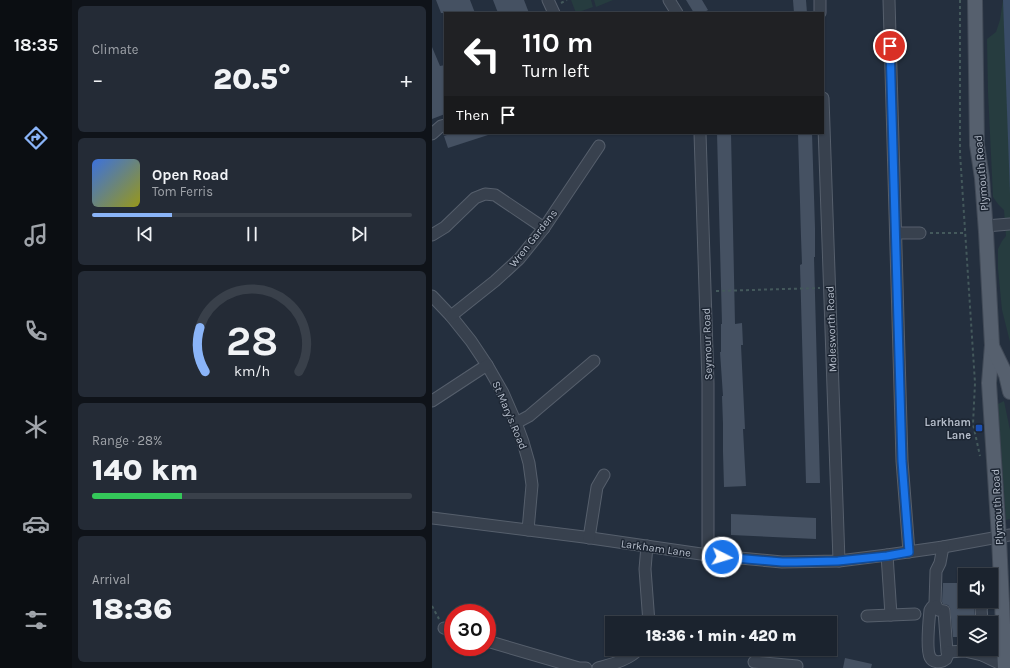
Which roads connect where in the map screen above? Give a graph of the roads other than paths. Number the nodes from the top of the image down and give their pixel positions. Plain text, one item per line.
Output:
1 (548, 0) edge
2 (669, 0) edge
3 (820, 0) edge
4 (889, 0) edge
5 (975, 0) edge
6 (554, 12) edge
7 (676, 12) edge
8 (820, 12) edge
9 (439, 125) edge
10 (824, 130) edge
11 (432, 134) edge
12 (700, 134) edge
13 (599, 146) dead end
14 (1008, 224) edge
15 (986, 226) junction
16 (544, 228) junction
17 (896, 232) junction
18 (920, 233) road end
19 (432, 235) edge
20 (432, 296) edge
21 (451, 316) junction
22 (992, 346) junction
23 (594, 361) dead end
24 (487, 365) junction
25 (1010, 392) edge
26 (432, 401) edge
27 (516, 423) junction
28 (604, 475) dead end
29 (432, 518) edge
30 (528, 530) junction
31 (1004, 537) edge
32 (589, 538) junction
33 (647, 546) junction
34 (943, 547) junction
35 (909, 552) junction
36 (708, 556) junction
37 (887, 556) junction
38 (838, 561) junction
39 (1001, 585) junction
40 (998, 588) edge
41 (936, 606) junction
42 (915, 614) dead end
43 (891, 615) junction
44 (648, 616) edge
45 (867, 616) dead end
46 (496, 644) edge
47 (958, 651) edge
48 (949, 652) junction
49 (630, 656) edge
50 (988, 656) edge
51 (754, 662) dead end
52 (779, 666) edge
53 (797, 666) dead end
54 (1005, 667) edge
55 (586, 668) edge
56 (598, 668) edge

1 - 6 street
2 - 7 street
3 - 8 street
4 - 17 street
5 - 15 main road, Plymouth Road
9 - 11 street
10 - 38 street, Molesworth Road
12 - 36 street, Seymour Road
13 - 16 street, Wren Gardens
14 - 15 street
15 - 22 main road, Plymouth Road
16 - 19 street
16 - 21 street, Wren Gardens
17 - 18 street
17 - 35 street
20 - 21 street, St Mary's Road
21 - 24 street, St Mary's Road
22 - 25 main road, Plymouth Road
22 - 31 main road, Plymouth Road
23 - 27 street
24 - 26 street
24 - 27 street, St Mary's Road
27 - 30 street, St Mary's Road
28 - 32 street
29 - 30 street, Larkham Lane
30 - 32 street, Larkham Lane
31 - 34 street, Larkham Lane
31 - 39 main road, Plymouth Road
32 - 33 street, Larkham Lane
33 - 36 street, Larkham Lane
33 - 44 street
34 - 35 street, Larkham Lane
34 - 41 street
35 - 37 street, Larkham Lane
36 - 38 street, Larkham Lane
37 - 38 street, Larkham Lane
37 - 43 street
39 - 40 street
39 - 54 main road, Plymouth Road
41 - 48 street
41 - 48 street
42 - 43 street
43 - 45 street
46 - 55 street
47 - 48 street
49 - 56 street
50 - 54 street
51 - 52 street
52 - 53 street

